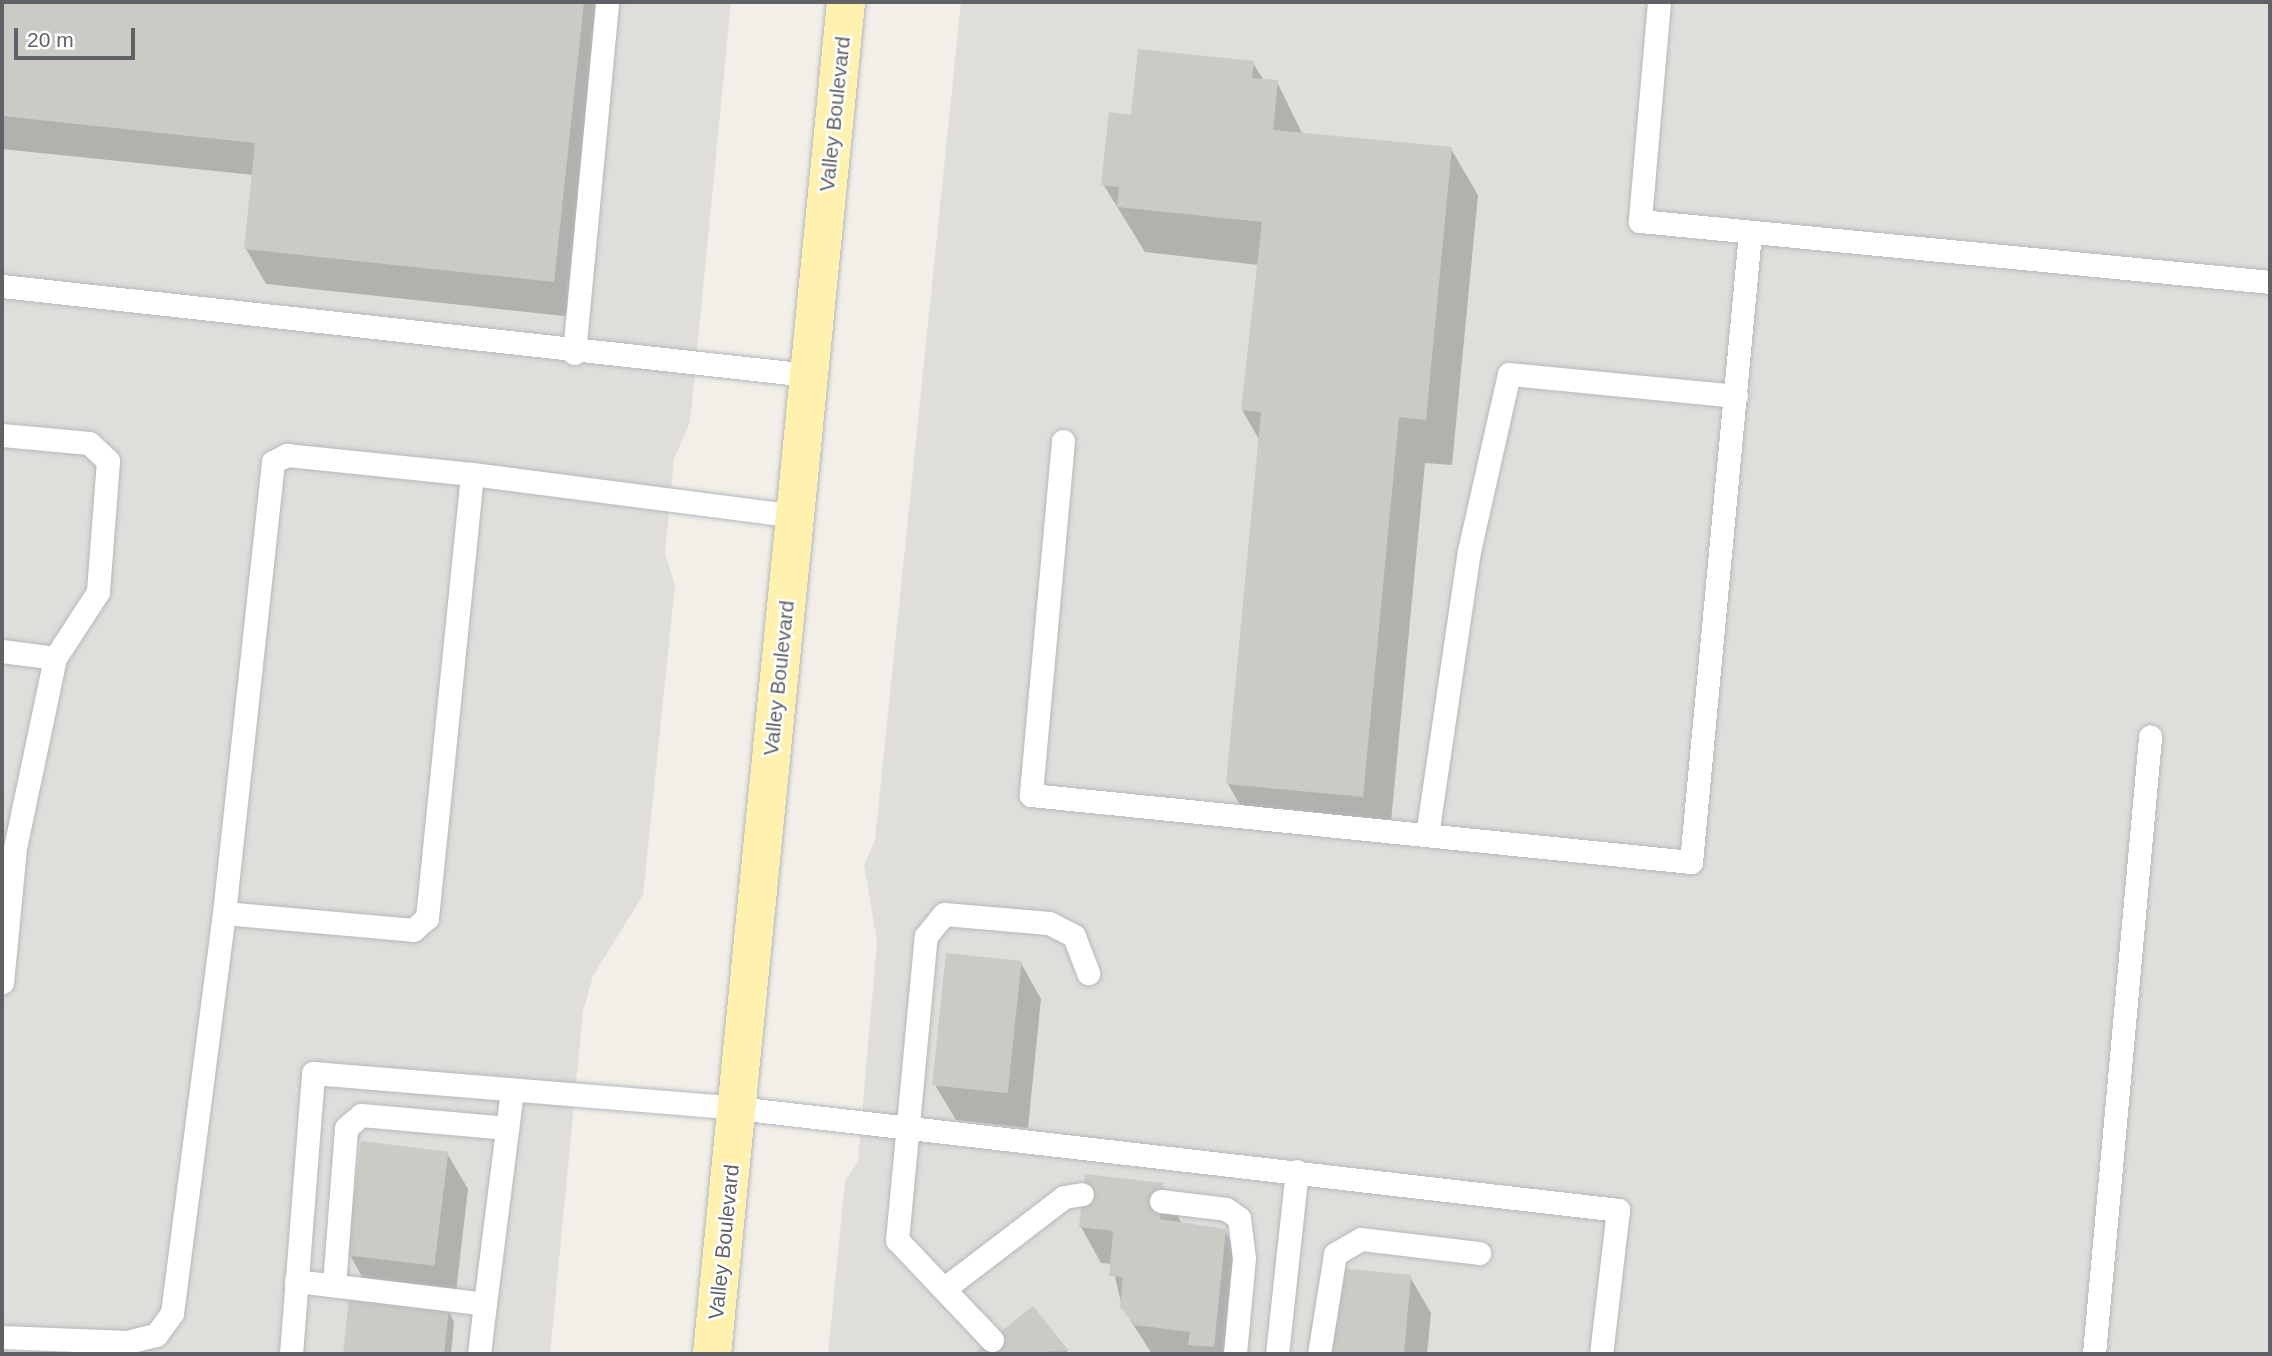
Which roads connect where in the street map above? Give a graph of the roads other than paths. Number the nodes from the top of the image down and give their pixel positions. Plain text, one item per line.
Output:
1 (607, 2) edge
2 (846, 2) edge
3 (1659, 2) edge
4 (1751, 233) junction
5 (2270, 282) edge
6 (2, 286) edge
7 (574, 353) junction
8 (808, 375) junction
9 (1736, 396) junction
10 (2, 435) edge
11 (1063, 441) dead end
12 (472, 474) junction
13 (795, 516) junction
14 (2, 652) edge
15 (55, 657) junction
16 (2150, 737) dead end
17 (1427, 835) junction
18 (8, 848) edge
19 (224, 913) junction
20 (1088, 973) dead end
21 (2, 982) edge
22 (512, 1090) junction
23 (737, 1108) junction
24 (907, 1127) junction
25 (507, 1128) junction
26 (1297, 1171) junction
27 (1082, 1194) dead end
28 (1161, 1201) dead end
29 (1479, 1253) dead end
30 (296, 1281) junction
31 (334, 1285) junction
32 (945, 1288) junction
33 (485, 1304) junction
34 (2, 1337) edge
35 (992, 1340) dead end
36 (291, 1354) edge
37 (479, 1354) edge
38 (712, 1354) edge
39 (1235, 1354) edge
40 (1277, 1354) edge
41 (1319, 1354) edge
42 (1601, 1354) edge
43 (2094, 1354) edge

1 - 7 lane
2 - 8 main road, Valley Boulevard
3 - 4 lane
4 - 5 lane
4 - 9 lane
6 - 7 lane
7 - 8 lane
8 - 13 main road, Valley Boulevard
9 - 17 lane
9 - 17 lane
10 - 15 lane
11 - 17 lane
12 - 13 lane
12 - 19 lane
12 - 19 lane
13 - 23 main road, Valley Boulevard
14 - 15 lane
15 - 18 lane
16 - 43 lane
18 - 21 lane
19 - 34 lane
20 - 24 lane
22 - 23 lane
22 - 25 lane
22 - 30 lane
23 - 24 lane
23 - 38 main road, Valley Boulevard
24 - 26 lane
24 - 32 lane
25 - 31 lane
25 - 33 lane
26 - 40 lane
26 - 42 lane
27 - 32 lane
28 - 39 lane
29 - 41 lane
30 - 31 lane
30 - 36 lane
31 - 33 lane
32 - 35 lane
33 - 37 lane

